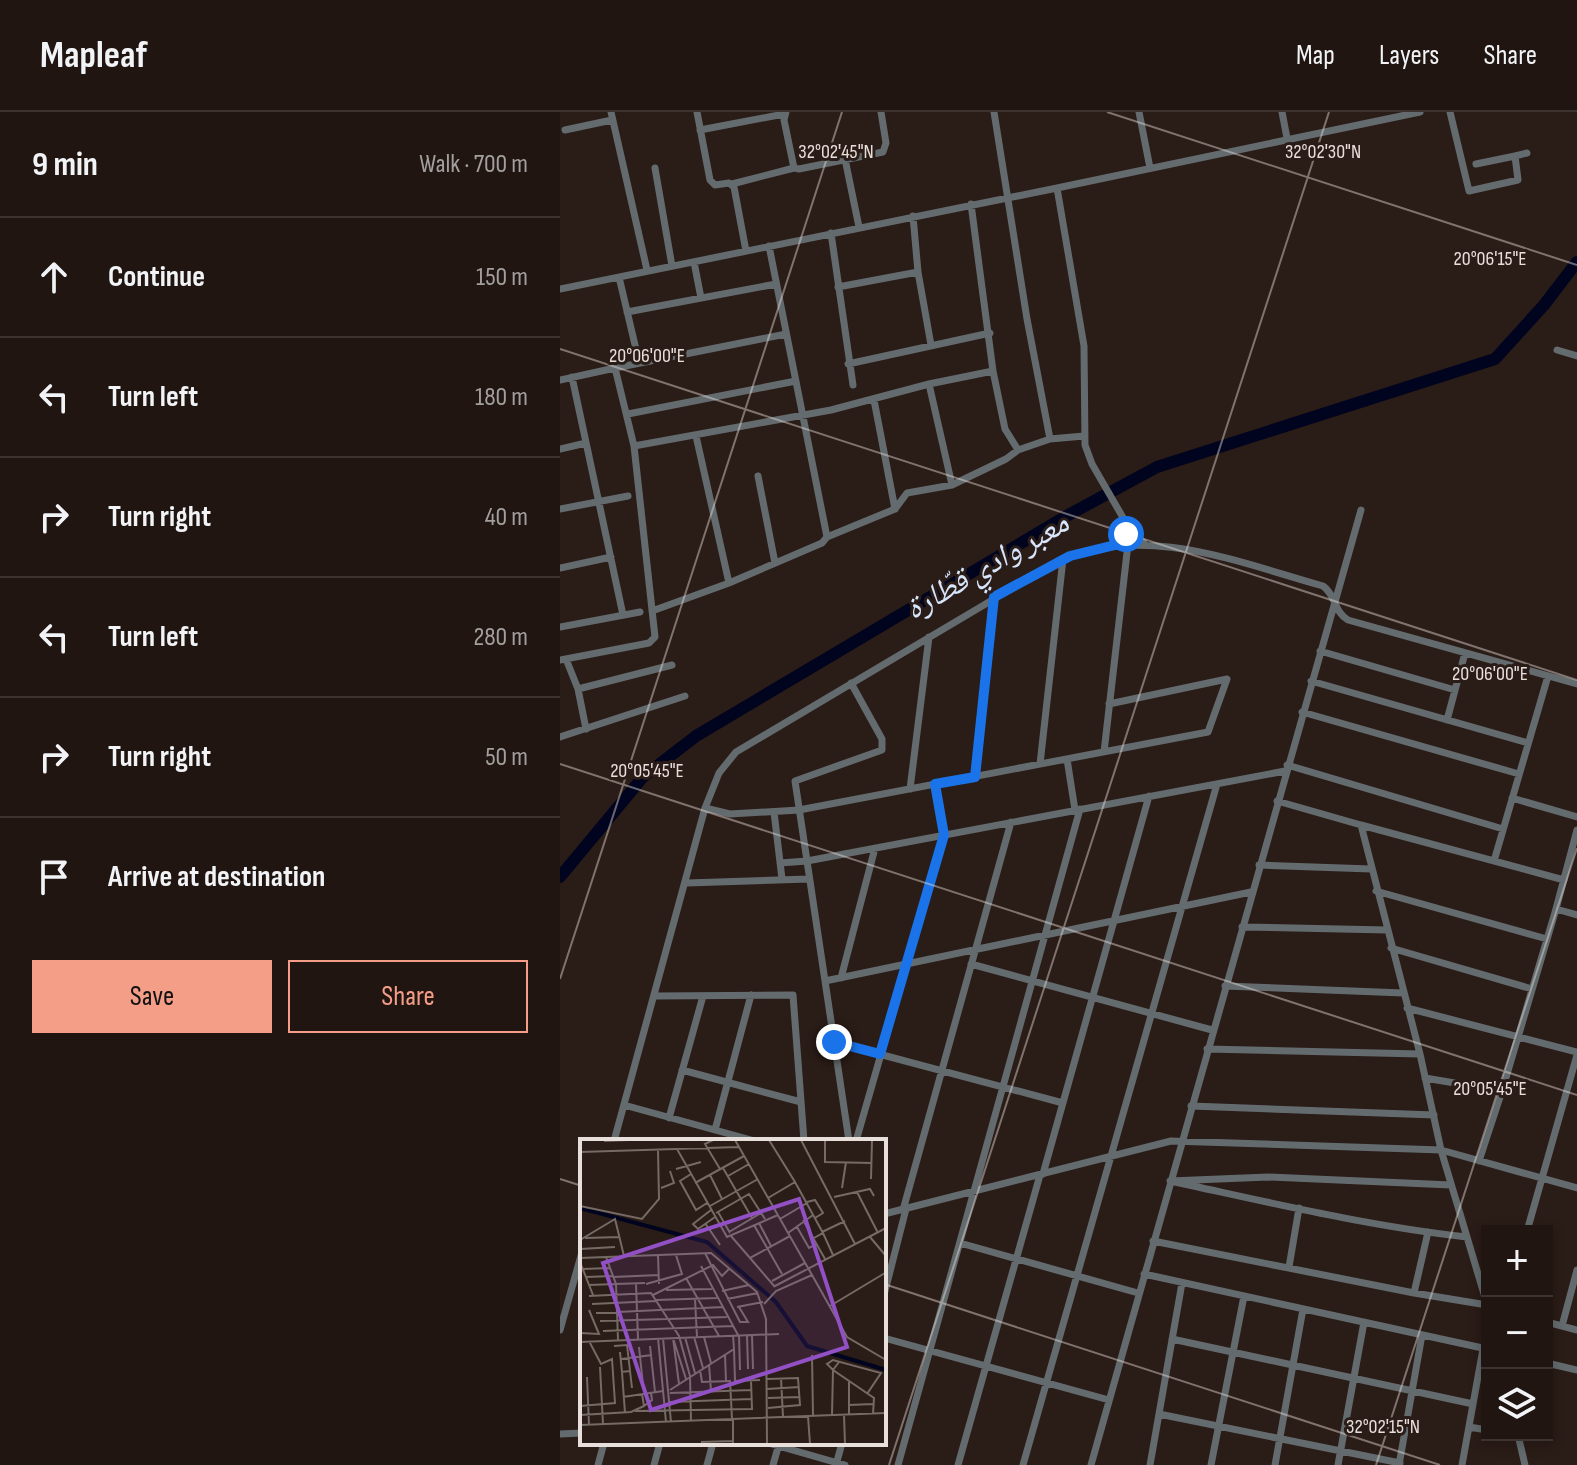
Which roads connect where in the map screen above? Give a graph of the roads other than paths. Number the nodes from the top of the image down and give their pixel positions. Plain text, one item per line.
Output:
1 (697, 112) edge
2 (881, 112) edge
3 (994, 112) edge
4 (1139, 112) edge
5 (1282, 112) edge
6 (1420, 112) edge
7 (1450, 112) edge
8 (785, 113) edge
9 (612, 116) edge
10 (758, 116) edge
11 (565, 130) dead end
12 (700, 130) junction
13 (1287, 138) junction
14 (1527, 153) dead end
15 (1515, 156) junction
16 (845, 159) junction
17 (1476, 164) dead end
18 (655, 168) dead end
19 (794, 168) junction
20 (1150, 168) junction
21 (732, 184) junction
22 (1057, 188) junction
23 (1008, 197) junction
24 (971, 204) junction
25 (913, 216) junction
26 (859, 227) junction
27 (831, 233) junction
28 (769, 246) junction
29 (746, 251) junction
30 (694, 262) junction
31 (672, 266) junction
32 (647, 270) junction
33 (918, 272) junction
34 (619, 277) junction
35 (776, 284) junction
36 (838, 287) junction
37 (560, 289) edge
38 (701, 298) junction
39 (627, 312) junction
40 (990, 333) junction
41 (786, 334) junction
42 (931, 345) junction
43 (1557, 350) dead end
44 (1577, 356) edge
45 (639, 362) junction
46 (848, 364) junction
47 (615, 368) junction
48 (993, 371) junction
49 (572, 377) junction
50 (560, 380) edge
51 (796, 381) junction
52 (929, 384) junction
53 (853, 385) dead end
54 (874, 400) junction
55 (628, 414) junction
56 (802, 416) junction
57 (696, 436) junction
58 (1084, 436) junction
59 (1050, 439) junction
60 (586, 443) junction
61 (634, 446) junction
62 (560, 449) edge
63 (1018, 450) junction
64 (758, 476) dead end
65 (952, 485) junction
66 (628, 496) dead end
67 (599, 501) junction
68 (560, 509) edge
69 (895, 509) junction
70 (1361, 510) dead end
71 (1129, 528) junction
72 (827, 537) junction
73 (1144, 543) junction
74 (1123, 544) junction
75 (611, 557) junction
76 (1063, 559) junction
77 (775, 563) junction
78 (560, 568) edge
79 (729, 583) junction
80 (994, 597) junction
81 (1335, 601) junction
82 (652, 611) junction
83 (640, 612) dead end
84 (623, 615) junction
85 (560, 627) edge
86 (929, 637) junction
87 (1320, 651) junction
88 (1465, 653) junction
89 (563, 660) edge
90 (672, 665) dead end
91 (1548, 676) junction
92 (1311, 681) junction
93 (851, 683) junction
94 (1577, 684) edge
95 (578, 689) junction
96 (1455, 690) junction
97 (685, 696) dead end
98 (1109, 704) junction
99 (1302, 712) junction
100 (1447, 720) junction
101 (586, 729) junction
102 (560, 737) edge
103 (1528, 743) junction
104 (1104, 752) junction
105 (1067, 759) junction
106 (1040, 764) junction
107 (1286, 768) junction
108 (1519, 774) junction
109 (975, 777) junction
110 (935, 784) junction
111 (1217, 784) junction
112 (910, 789) junction
113 (1149, 796) junction
114 (1512, 798) junction
115 (1277, 801) junction
116 (705, 808) junction
117 (1078, 809) junction
118 (799, 810) junction
119 (774, 812) junction
120 (1577, 817) edge
121 (1011, 822) junction
122 (1361, 825) junction
123 (1503, 829) junction
124 (1577, 830) edge
125 (944, 835) junction
126 (875, 848) junction
127 (807, 861) junction
128 (1494, 861) junction
129 (780, 863) junction
130 (1259, 865) junction
131 (1371, 869) junction
132 (782, 879) junction
133 (809, 879) junction
134 (1564, 880) junction
135 (687, 883) junction
136 (1376, 891) junction
137 (1251, 892) junction
138 (1181, 907) junction
139 (1556, 909) junction
140 (1577, 915) edge
141 (1114, 921) junction
142 (1242, 927) junction
143 (1387, 930) junction
144 (1045, 935) junction
145 (1547, 939) junction
146 (1391, 948) junction
147 (976, 950) junction
148 (906, 964) junction
149 (971, 964) junction
150 (841, 978) junction
151 (825, 981) junction
152 (1032, 981) junction
153 (1225, 986) junction
154 (1532, 989) junction
155 (1403, 993) junction
156 (751, 995) junction
157 (655, 996) junction
158 (703, 996) junction
159 (1093, 997) junction
160 (1407, 1008) junction
161 (1151, 1013) junction
162 (1212, 1030) junction
163 (1518, 1035) junction
164 (834, 1042) junction
165 (1207, 1049) junction
166 (1577, 1053) edge
167 (880, 1054) junction
168 (1420, 1054) junction
169 (682, 1070) junction
170 (941, 1072) junction
171 (1425, 1078) junction
172 (728, 1081) junction
173 (1003, 1087) junction
174 (1502, 1091) junction
175 (1566, 1093) junction
176 (1577, 1096) edge
177 (801, 1102) junction
178 (1063, 1103) junction
179 (624, 1105) junction
180 (1191, 1106) junction
181 (1434, 1115) junction
182 (669, 1118) junction
183 (715, 1130) junction
184 (615, 1139) edge
185 (746, 1139) edge
186 (804, 1139) edge
187 (849, 1139) edge
188 (857, 1139) edge
189 (1181, 1142) junction
190 (1441, 1150) junction
191 (1110, 1157) junction
192 (1479, 1161) junction
193 (1042, 1174) junction
194 (1541, 1179) junction
195 (1170, 1181) junction
196 (1451, 1185) junction
197 (1577, 1188) edge
198 (974, 1191) junction
199 (1299, 1208) junction
200 (904, 1209) junction
201 (886, 1214) edge
202 (1529, 1225) edge
203 (1428, 1232) junction
204 (1467, 1237) junction
205 (1153, 1241) junction
206 (960, 1243) junction
207 (580, 1259) edge
208 (1016, 1259) junction
209 (1289, 1267) junction
210 (1577, 1270) edge
211 (1144, 1274) junction
212 (1076, 1276) junction
213 (1182, 1283) junction
214 (886, 1286) edge
215 (1138, 1293) junction
216 (1414, 1293) junction
217 (1244, 1296) junction
218 (1485, 1297) edge
219 (1481, 1303) edge
220 (1303, 1309) junction
221 (562, 1318) edge
222 (1364, 1322) junction
223 (1553, 1324) edge
224 (1562, 1326) junction
225 (560, 1330) edge
226 (1577, 1330) edge
227 (1422, 1335) junction
228 (886, 1339) edge
229 (1172, 1339) junction
230 (1481, 1348) edge
231 (930, 1350) junction
232 (1233, 1352) junction
233 (1553, 1364) edge
234 (1293, 1365) junction
235 (986, 1367) junction
236 (1481, 1367) edge
237 (1577, 1370) edge
238 (1353, 1378) junction
239 (1046, 1383) junction
240 (1412, 1391) junction
241 (1109, 1400) junction
242 (1473, 1404) junction
243 (1159, 1414) junction
244 (1219, 1426) junction
245 (1469, 1427) junction
246 (1481, 1429) edge
247 (580, 1433) edge
248 (560, 1434) edge
249 (1280, 1439) junction
250 (1519, 1441) edge
251 (603, 1445) edge
252 (659, 1445) edge
253 (779, 1445) edge
254 (712, 1446) edge
255 (1340, 1451) junction
256 (839, 1464) edge
257 (1400, 1464) edge
258 (598, 1465) edge
259 (654, 1465) edge
260 (710, 1465) edge
261 (773, 1465) edge
262 (898, 1465) edge
263 (958, 1465) edge
264 (1023, 1465) edge
265 (1091, 1465) edge
266 (1150, 1465) edge
267 (1211, 1465) edge
268 (1275, 1465) edge
269 (1338, 1465) edge
270 (1462, 1465) edge
271 (1525, 1465) edge

1 - 12 street
2 - 16 street
3 - 23 street
4 - 20 street
5 - 13 street
6 - 13 street
7 - 15 street
8 - 10 street
8 - 19 street
9 - 11 street
9 - 32 street
10 - 12 street
12 - 21 street
13 - 20 street
14 - 15 street
15 - 17 street
16 - 19 street
16 - 26 street
18 - 31 street
19 - 21 street
20 - 22 street
21 - 29 street
22 - 23 street
22 - 58 street
23 - 24 street
23 - 59 street
24 - 25 street
24 - 40 street
25 - 26 street
25 - 33 street
26 - 27 street
27 - 28 street
27 - 36 street
28 - 29 street
28 - 35 street
29 - 30 street
30 - 31 street
30 - 38 street
31 - 32 street
32 - 34 street
33 - 36 street
33 - 42 street
34 - 37 street
34 - 39 street
35 - 38 street
35 - 41 street
36 - 46 street
38 - 39 street
39 - 45 street
40 - 42 street
40 - 48 street
41 - 45 street
41 - 51 street
42 - 46 street
43 - 44 street
45 - 47 street
46 - 53 street
47 - 49 street
47 - 55 street
48 - 52 street
48 - 63 street
49 - 50 street
49 - 60 street
51 - 55 street
51 - 56 street
52 - 54 street
52 - 65 street
54 - 56 street
54 - 69 street
55 - 61 street
56 - 57 street
56 - 72 street
57 - 61 street
57 - 79 street
58 - 59 street
58 - 71 street
59 - 63 street
60 - 62 street
60 - 67 street
61 - 82 street
63 - 65 street
64 - 77 street
65 - 69 street
66 - 67 street
67 - 68 street
67 - 75 street
69 - 72 street
70 - 81 street
71 - 73 street
71 - 74 street
72 - 77 street
73 - 74 street
73 - 81 street
74 - 76 street
74 - 98 street
75 - 78 street
75 - 84 street
76 - 80 street
76 - 106 street
77 - 79 street
79 - 82 street
80 - 86 street
80 - 109 street
81 - 87 street
81 - 88 street
82 - 89 street
83 - 84 street
84 - 85 street
86 - 93 street
86 - 112 street
87 - 92 street
87 - 96 street
88 - 91 street
88 - 96 street
89 - 95 street
90 - 95 street
91 - 94 street
91 - 103 street
92 - 99 street
92 - 100 street
93 - 116 street
93 - 118 street
95 - 101 street
96 - 100 street
97 - 101 street
98 - 104 street
98 - 104 street
99 - 107 street
99 - 108 street
100 - 103 street
101 - 102 street
103 - 108 street
104 - 105 street
105 - 106 street
105 - 117 street
106 - 109 street
107 - 111 street
107 - 115 street
107 - 123 street
108 - 114 street
109 - 110 street
110 - 112 street
110 - 125 street
111 - 113 street
111 - 138 street
112 - 118 street
113 - 117 street
113 - 141 street
114 - 120 street
114 - 123 street
115 - 122 street
115 - 130 street
116 - 119 street
116 - 135 street
117 - 121 street
117 - 144 street
118 - 119 street
118 - 127 street
119 - 129 street
121 - 125 street
121 - 147 street
122 - 128 street
122 - 131 street
123 - 128 street
124 - 134 street
125 - 126 street
125 - 148 street
126 - 127 street
126 - 150 street
127 - 129 street
127 - 133 street
128 - 134 street
129 - 132 street
130 - 131 street
130 - 137 street
131 - 136 street
132 - 133 street
132 - 135 street
133 - 151 street
134 - 139 street
135 - 157 street
136 - 143 street
136 - 145 street
137 - 138 street
137 - 142 street
138 - 141 street
138 - 161 street
139 - 140 street
139 - 145 street
141 - 144 street
141 - 159 street
142 - 143 street
142 - 153 street
143 - 146 street
144 - 147 street
144 - 152 street
145 - 154 street
146 - 154 street
146 - 155 street
147 - 148 street
147 - 149 street
148 - 150 street
148 - 167 street
149 - 152 street
149 - 170 street
150 - 151 street
151 - 164 street
152 - 159 street
152 - 173 street
153 - 155 street
153 - 162 street
154 - 163 street
155 - 160 street
156 - 158 street
156 - 172 street
156 - 177 street
157 - 158 street
157 - 179 street
158 - 169 street
159 - 161 street
159 - 178 street
160 - 163 street
160 - 168 street
161 - 162 street
161 - 191 street
162 - 165 street
163 - 166 street
163 - 174 street
164 - 167 street
164 - 187 street
165 - 168 street
165 - 180 street
166 - 175 street
167 - 170 street
167 - 188 street
168 - 171 street
169 - 172 street
169 - 182 street
170 - 173 street
170 - 200 street
171 - 174 street
171 - 181 street
172 - 177 street
172 - 183 street
173 - 178 street
173 - 198 street
174 - 192 street
175 - 176 street
175 - 194 street
177 - 186 street
178 - 193 street
179 - 182 street
179 - 184 street
180 - 181 street
180 - 189 street
181 - 190 street
182 - 183 street
183 - 185 street
189 - 190 street
189 - 191 street
189 - 195 street
190 - 192 street
190 - 196 street
191 - 193 street
191 - 212 street
192 - 194 street
193 - 198 street
193 - 208 street
194 - 197 street
194 - 202 street
195 - 196 street
195 - 199 street
195 - 205 street
196 - 204 street
198 - 200 street
198 - 206 street
199 - 203 street
199 - 209 street
200 - 201 street
200 - 214 street
203 - 204 street
203 - 216 street
204 - 218 street
205 - 209 street
205 - 211 street
206 - 208 street
206 - 231 street
207 - 221 street
208 - 212 street
208 - 235 street
209 - 216 street
210 - 224 street
211 - 213 street
211 - 215 street
212 - 215 street
212 - 239 street
213 - 217 street
213 - 229 street
215 - 241 street
216 - 219 street
217 - 220 street
217 - 232 street
220 - 222 street
220 - 234 street
221 - 225 street
222 - 227 street
222 - 238 street
223 - 224 street
224 - 226 street
227 - 230 street
227 - 240 street
228 - 231 street
229 - 232 street
229 - 243 street
231 - 235 street
231 - 262 street
232 - 234 street
232 - 244 street
233 - 237 street
234 - 238 street
234 - 249 street
235 - 239 street
235 - 263 street
236 - 242 street
238 - 240 street
238 - 255 street
239 - 241 street
239 - 264 street
240 - 242 street
240 - 257 street
241 - 265 street
242 - 245 street
243 - 244 street
243 - 266 street
244 - 249 street
244 - 267 street
245 - 246 street
245 - 270 street
247 - 248 street
249 - 255 street
249 - 268 street
250 - 271 street
251 - 258 street
252 - 259 street
253 - 256 street
253 - 261 street
254 - 260 street
255 - 257 street
255 - 269 street

